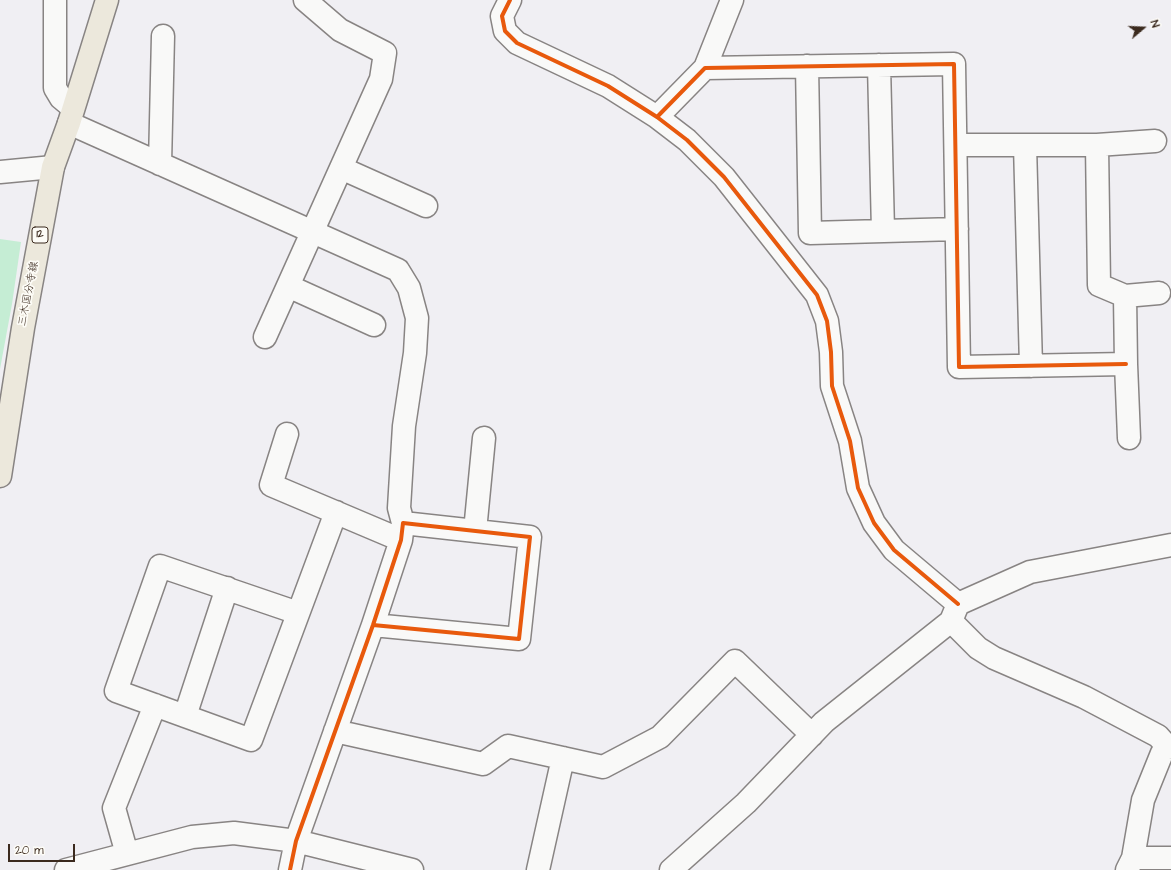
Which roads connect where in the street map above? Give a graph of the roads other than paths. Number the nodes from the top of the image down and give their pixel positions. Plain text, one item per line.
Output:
1 (55, 0) edge
2 (107, 0) edge
3 (305, 0) edge
4 (510, 0) edge
5 (732, 0) edge
6 (163, 36) dead end
7 (807, 66) junction
8 (879, 66) junction
9 (705, 68) junction
10 (71, 116) junction
11 (657, 117) junction
12 (1155, 141) dead end
13 (956, 145) junction
14 (1026, 145) junction
15 (1097, 145) junction
16 (160, 164) junction
17 (53, 167) junction
18 (341, 168) junction
19 (0, 172) edge
20 (426, 206) dead end
21 (957, 229) junction
22 (883, 231) junction
23 (312, 232) junction
24 (810, 233) junction
25 (782, 251) junction
26 (288, 286) junction
27 (1159, 294) dead end
28 (1124, 296) junction
29 (374, 325) dead end
30 (265, 337) dead end
31 (1126, 364) junction
32 (1031, 366) junction
33 (287, 434) dead end
34 (484, 438) dead end
35 (1129, 438) dead end
36 (0, 476) edge
37 (336, 512) junction
38 (475, 531) junction
39 (402, 532) junction
40 (1171, 545) edge
41 (227, 588) junction
42 (955, 612) junction
43 (298, 613) junction
44 (373, 625) junction
45 (154, 705) junction
46 (185, 716) junction
47 (335, 731) junction
48 (812, 735) junction
49 (1170, 747) edge
50 (563, 758) junction
51 (296, 841) junction
52 (127, 854) junction
53 (1171, 858) edge
54 (1130, 864) edge
55 (66, 870) edge
56 (290, 870) edge
57 (412, 870) edge
58 (538, 870) edge
59 (671, 870) edge

1 - 10 street
2 - 10 main road, 三木国分寺線 / 12
3 - 18 street
4 - 11 street
5 - 9 street
6 - 16 street
7 - 8 street
7 - 9 street
7 - 24 street
8 - 13 street
8 - 22 street
9 - 11 street
10 - 16 street
10 - 17 main road, 三木国分寺線 / 12
11 - 25 street
12 - 15 street
13 - 14 street
13 - 21 street
14 - 15 street
14 - 32 street
15 - 28 street
16 - 23 street
17 - 19 street
17 - 36 main road, 三木国分寺線 / 12
18 - 20 street
18 - 23 street
21 - 22 street
21 - 32 street
22 - 24 street
23 - 26 street
23 - 39 street
24 - 25 street
25 - 42 street
26 - 29 street
26 - 30 street
27 - 28 street
28 - 31 street
31 - 32 street
31 - 35 street
33 - 37 street
34 - 38 street
37 - 39 street
37 - 43 street
38 - 39 street
38 - 44 street
39 - 44 street
40 - 42 street
41 - 43 street
41 - 45 street
41 - 46 street
42 - 48 street
42 - 49 street
43 - 46 street
44 - 47 street
45 - 46 street
45 - 52 street
47 - 50 street
47 - 51 street
48 - 50 street
48 - 59 street
49 - 54 street
50 - 58 street
51 - 52 street
51 - 56 street
51 - 57 street
52 - 55 street
53 - 54 street

